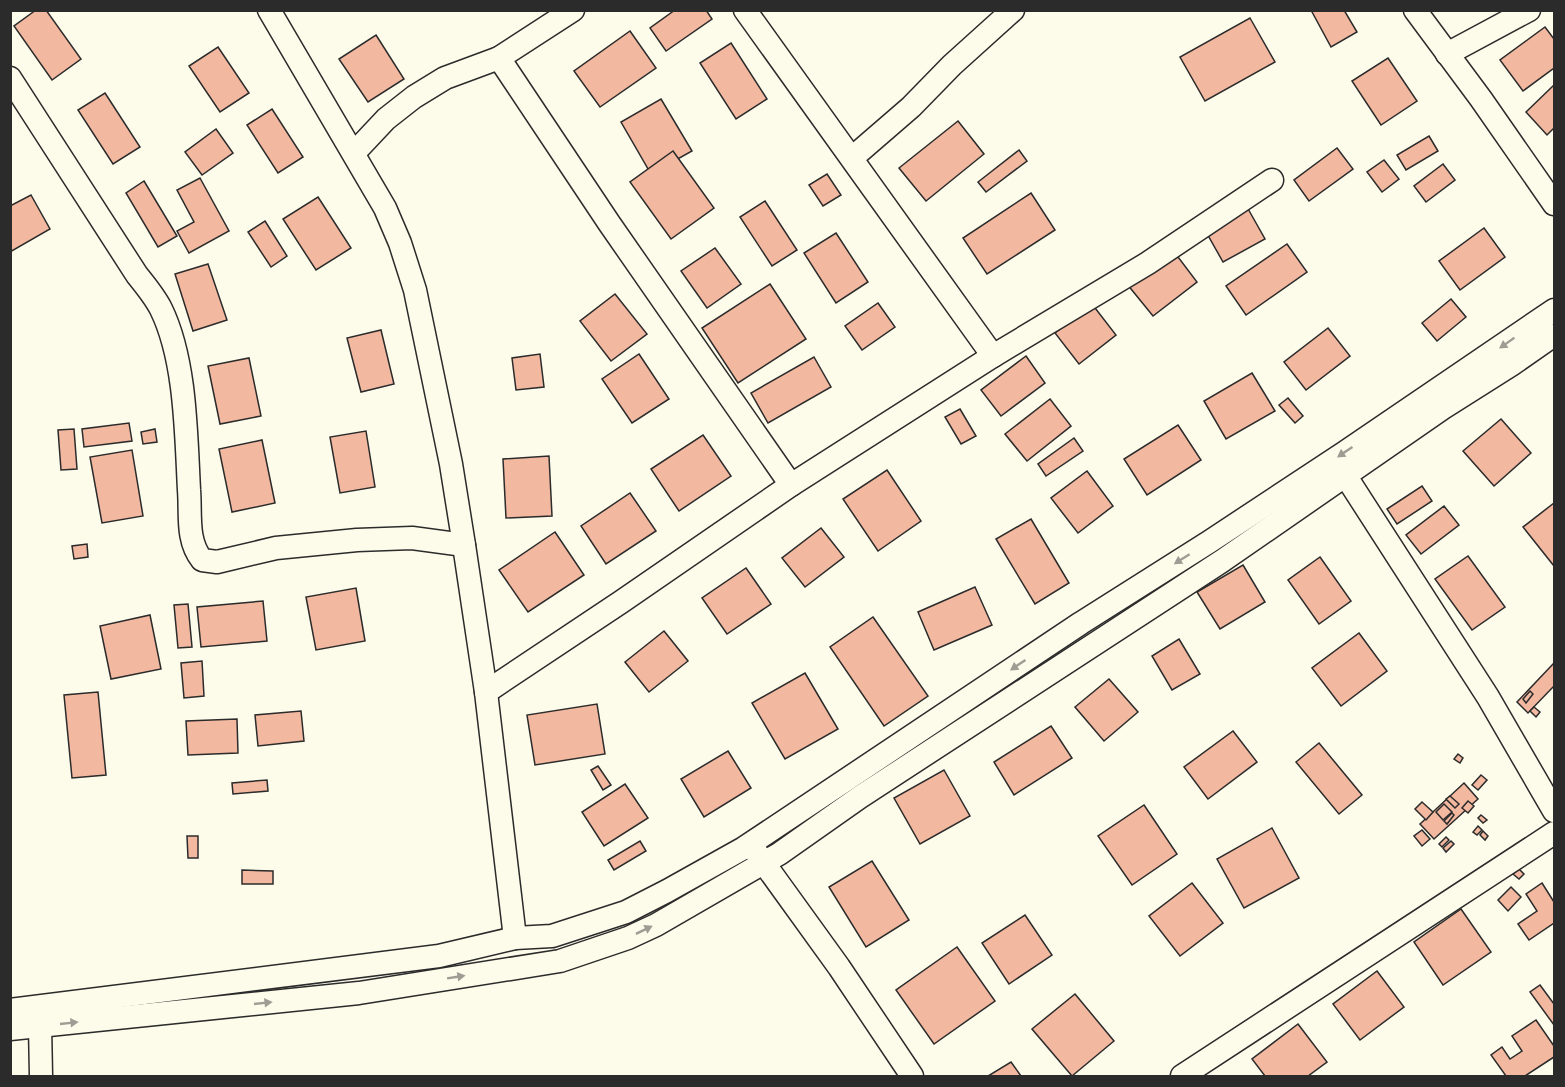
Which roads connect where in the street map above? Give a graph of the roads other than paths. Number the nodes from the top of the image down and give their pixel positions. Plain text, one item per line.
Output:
1 (270, 10) edge
2 (573, 10) edge
3 (745, 10) edge
4 (1013, 10) edge
5 (1415, 10) edge
6 (1529, 10) edge
7 (1447, 54) junction
8 (499, 58) junction
9 (10, 78) edge
10 (354, 153) junction
11 (852, 158) junction
12 (1272, 180) dead end
13 (1554, 204) edge
14 (1554, 309) edge
15 (1554, 335) edge
16 (993, 356) junction
17 (1345, 475) junction
18 (791, 485) junction
19 (464, 545) junction
20 (486, 692) junction
21 (1554, 811) edge
22 (1554, 833) edge
23 (750, 844) junction
24 (764, 863) junction
25 (515, 938) junction
26 (10, 1010) edge
27 (40, 1026) junction
28 (10, 1029) edge
29 (42, 1077) edge
30 (912, 1077) edge
31 (1182, 1077) edge

1 - 10 street
2 - 8 street
3 - 11 street
4 - 11 street
5 - 7 street
6 - 7 street
7 - 13 street
8 - 10 street
8 - 18 street
9 - 19 street
10 - 19 street
11 - 16 street
12 - 16 street
14 -> 23 street
15 - 17 street
16 - 18 street
17 - 21 street
17 - 24 street
18 - 20 street
19 - 20 street
20 - 25 street
22 - 31 street
23 - 24 street
23 - 25 street
27 -> 24 street
24 - 30 street
25 - 26 street
27 - 28 street
27 - 29 street

